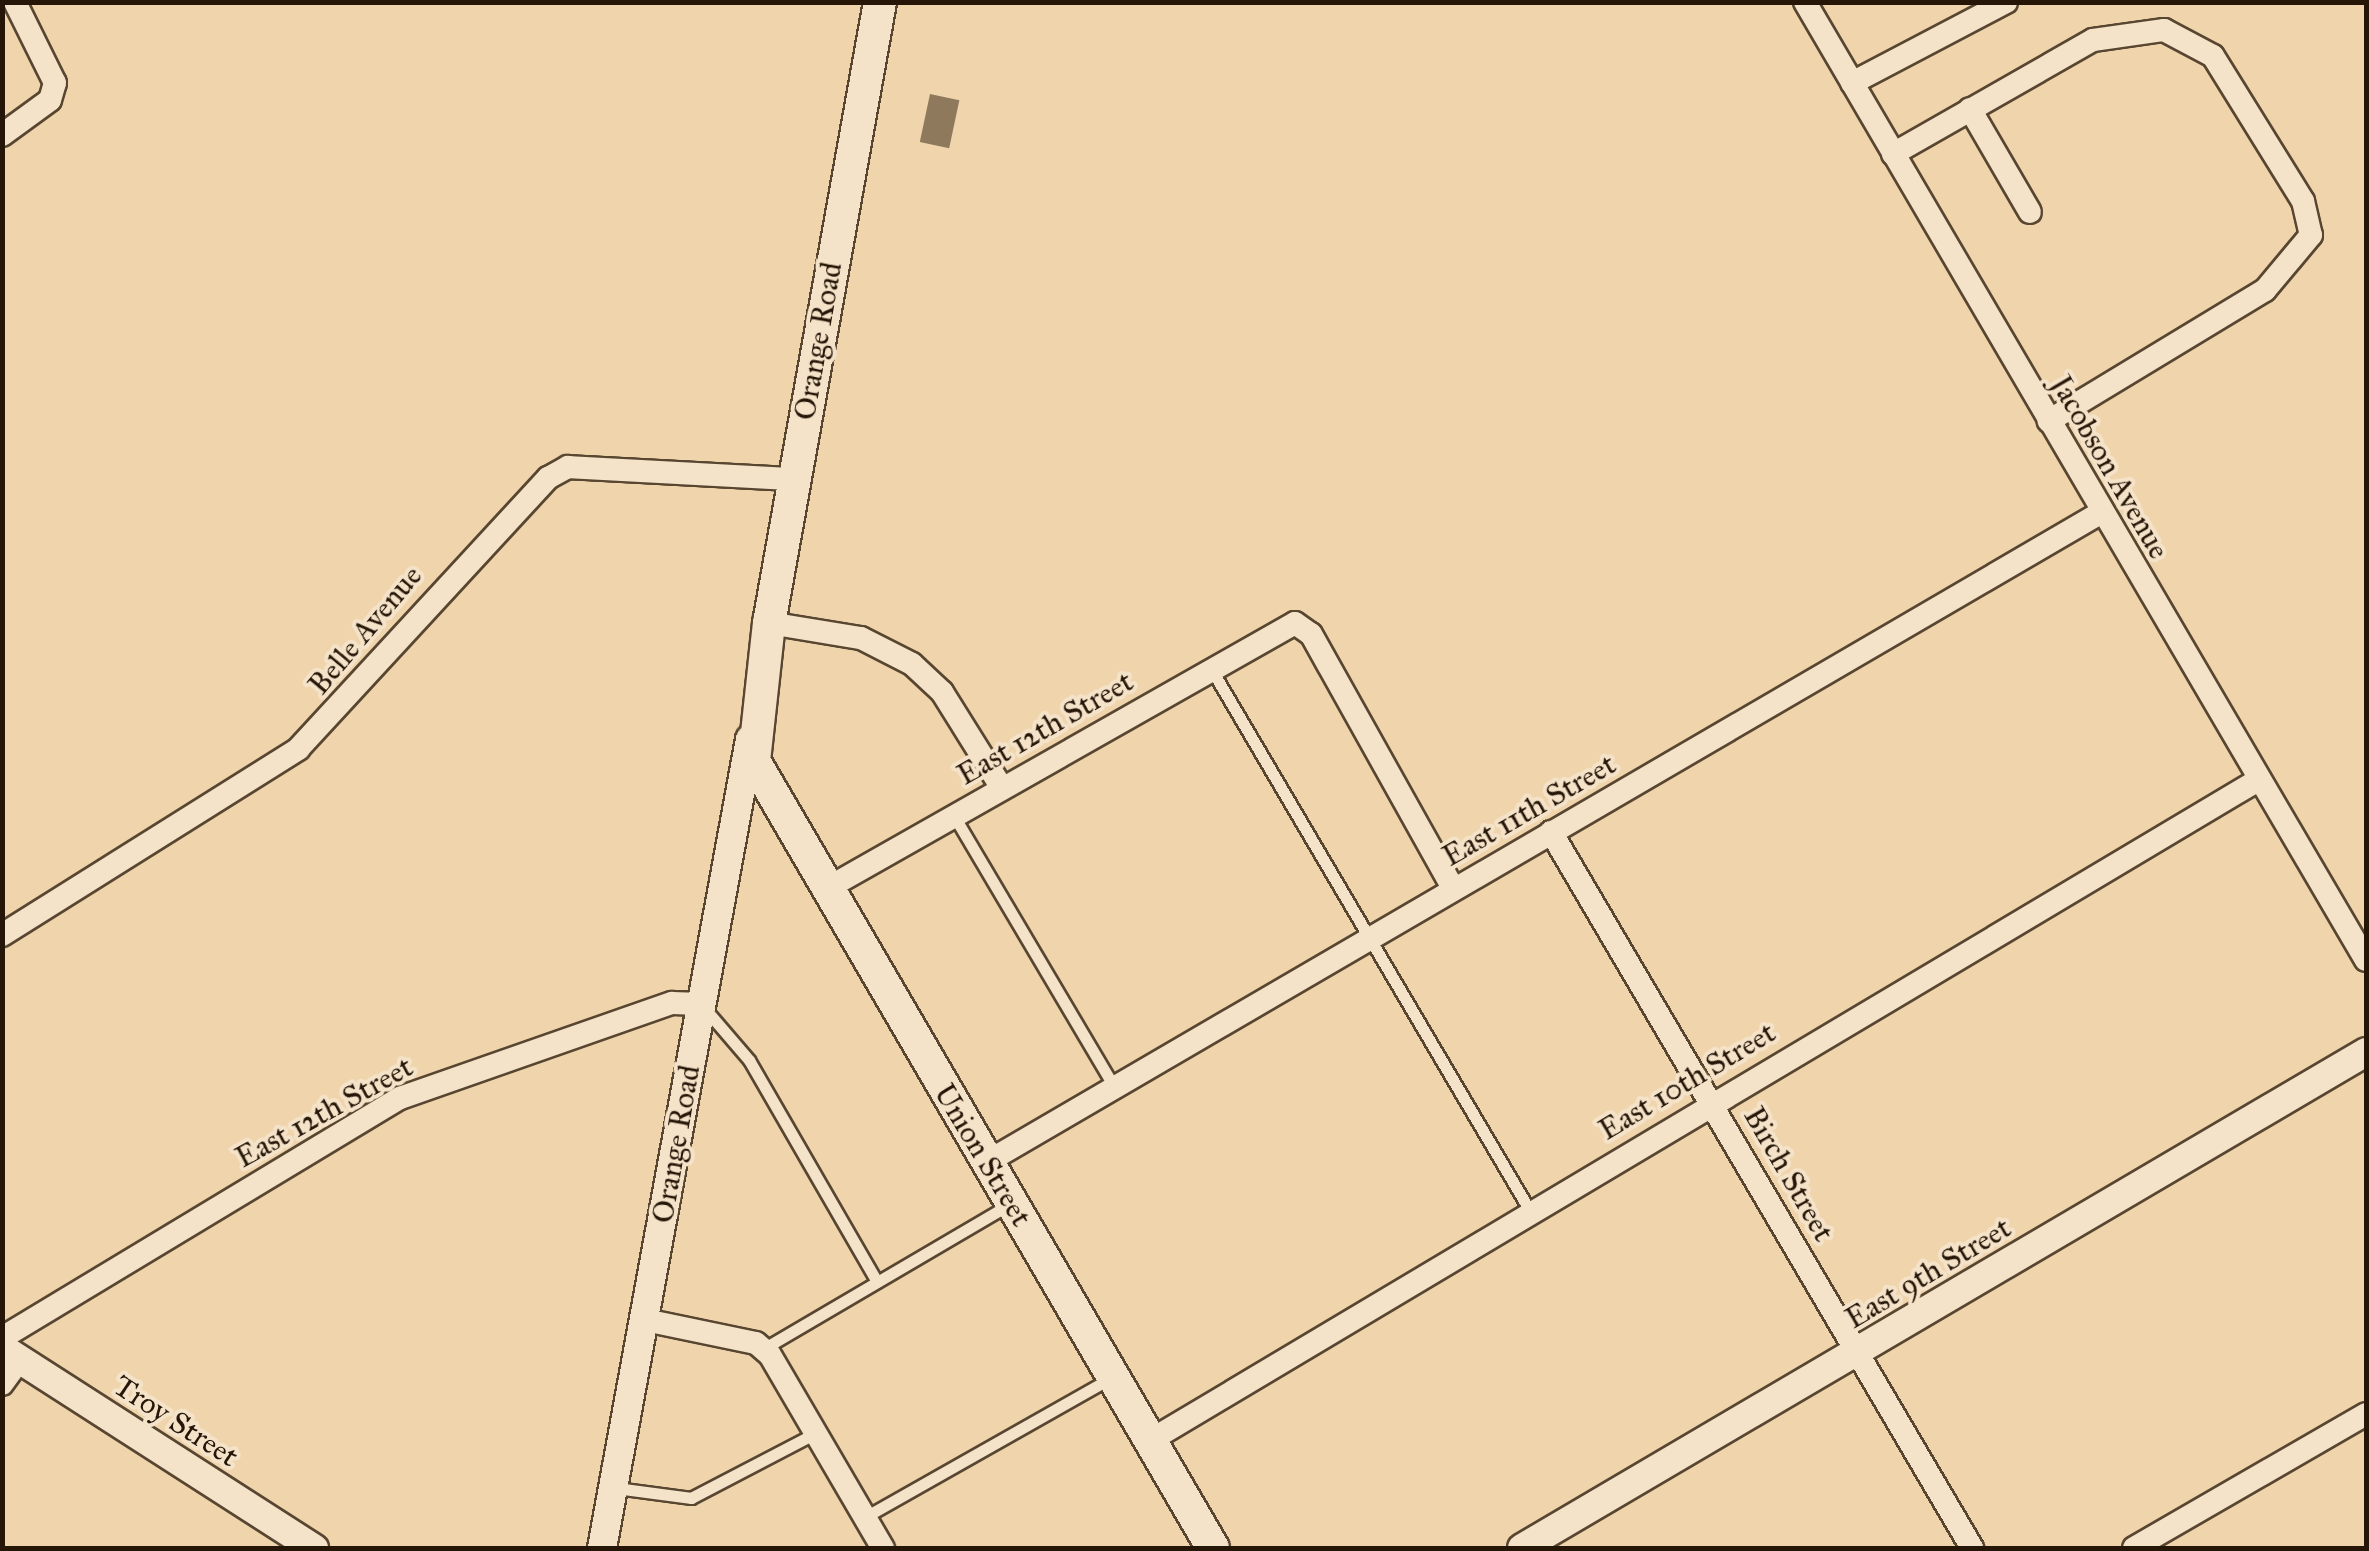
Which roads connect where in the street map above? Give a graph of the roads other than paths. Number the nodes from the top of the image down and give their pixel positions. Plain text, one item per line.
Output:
1 (15, 2) edge
2 (880, 2) edge
3 (1805, 2) edge
4 (2006, 2) edge
5 (1852, 83) junction
6 (1970, 109) junction
7 (2, 135) edge
8 (1893, 154) junction
9 (2030, 212) dead end
10 (2049, 420) junction
11 (793, 479) junction
12 (2102, 512) junction
13 (769, 622) junction
14 (1210, 667) junction
15 (752, 750) junction
16 (2258, 780) junction
17 (1002, 788) junction
18 (954, 816) junction
19 (1551, 832) junction
20 (1454, 888) junction
21 (826, 889) junction
22 (2, 935) edge
23 (1368, 938) junction
24 (2366, 960) edge
25 (701, 1004) junction
26 (2366, 1052) edge
27 (1115, 1088) junction
28 (1711, 1101) junction
29 (987, 1162) junction
30 (1011, 1203) junction
31 (1530, 1211) junction
32 (876, 1282) junction
33 (645, 1320) junction
34 (8, 1348) edge
35 (764, 1349) junction
36 (1858, 1352) junction
37 (1114, 1376) junction
38 (2, 1384) edge
39 (2366, 1414) edge
40 (818, 1432) junction
41 (1151, 1440) junction
42 (616, 1488) junction
43 (865, 1518) junction
44 (314, 1548) edge
45 (602, 1548) edge
46 (883, 1548) edge
47 (1213, 1548) edge
48 (1522, 1548) edge
49 (1972, 1548) edge
50 (2134, 1548) edge

1 - 7 street
2 - 11 main road, Orange Road
3 - 5 street, Jacobson Avenue
4 - 5 street
5 - 8 street, Jacobson Avenue
6 - 8 street
6 - 9 street
6 - 10 street
8 - 10 street, Jacobson Avenue
10 - 12 street, Jacobson Avenue
11 - 13 main road, Orange Road
11 - 22 street, Belle Avenue
12 - 16 street, Jacobson Avenue
12 - 19 street, East 11th Street
13 - 15 main road, Orange Road
13 - 17 street
14 - 17 street, East 12th Street
14 - 20 street, East 12th Street
14 - 23 lane
15 - 21 main road, Union Street
15 - 25 street, Orange Road
16 - 24 street, Jacobson Avenue
16 - 28 street, East 10th Street
17 - 18 street, East 12th Street
18 - 21 street, East 12th Street
18 - 27 lane
19 - 20 street, East 11th Street
19 - 28 street, Birch Street
20 - 23 street, East 11th Street
21 - 29 main road, Union Street
23 - 27 street, East 11th Street
23 - 31 lane
25 - 32 lane
25 - 33 street, Orange Road
25 - 34 street, East 12th Street
26 - 36 street, East 9th Street
27 - 29 street, East 11th Street
28 - 31 street, East 10th Street
28 - 36 street, Birch Street
29 - 30 main road, Union Street
30 - 32 lane
30 - 37 main road, Union Street
31 - 41 street, East 10th Street
32 - 35 lane
33 - 35 street
33 - 42 street, Orange Road
34 - 38 street
34 - 44 street, Troy Street
35 - 40 street
36 - 48 street, East 9th Street
36 - 49 street, Birch Street
37 - 41 main road, Union Street
37 - 43 lane
39 - 50 street
40 - 42 lane
40 - 43 street
41 - 47 main road, Union Street
42 - 45 street, Orange Road
43 - 46 street

